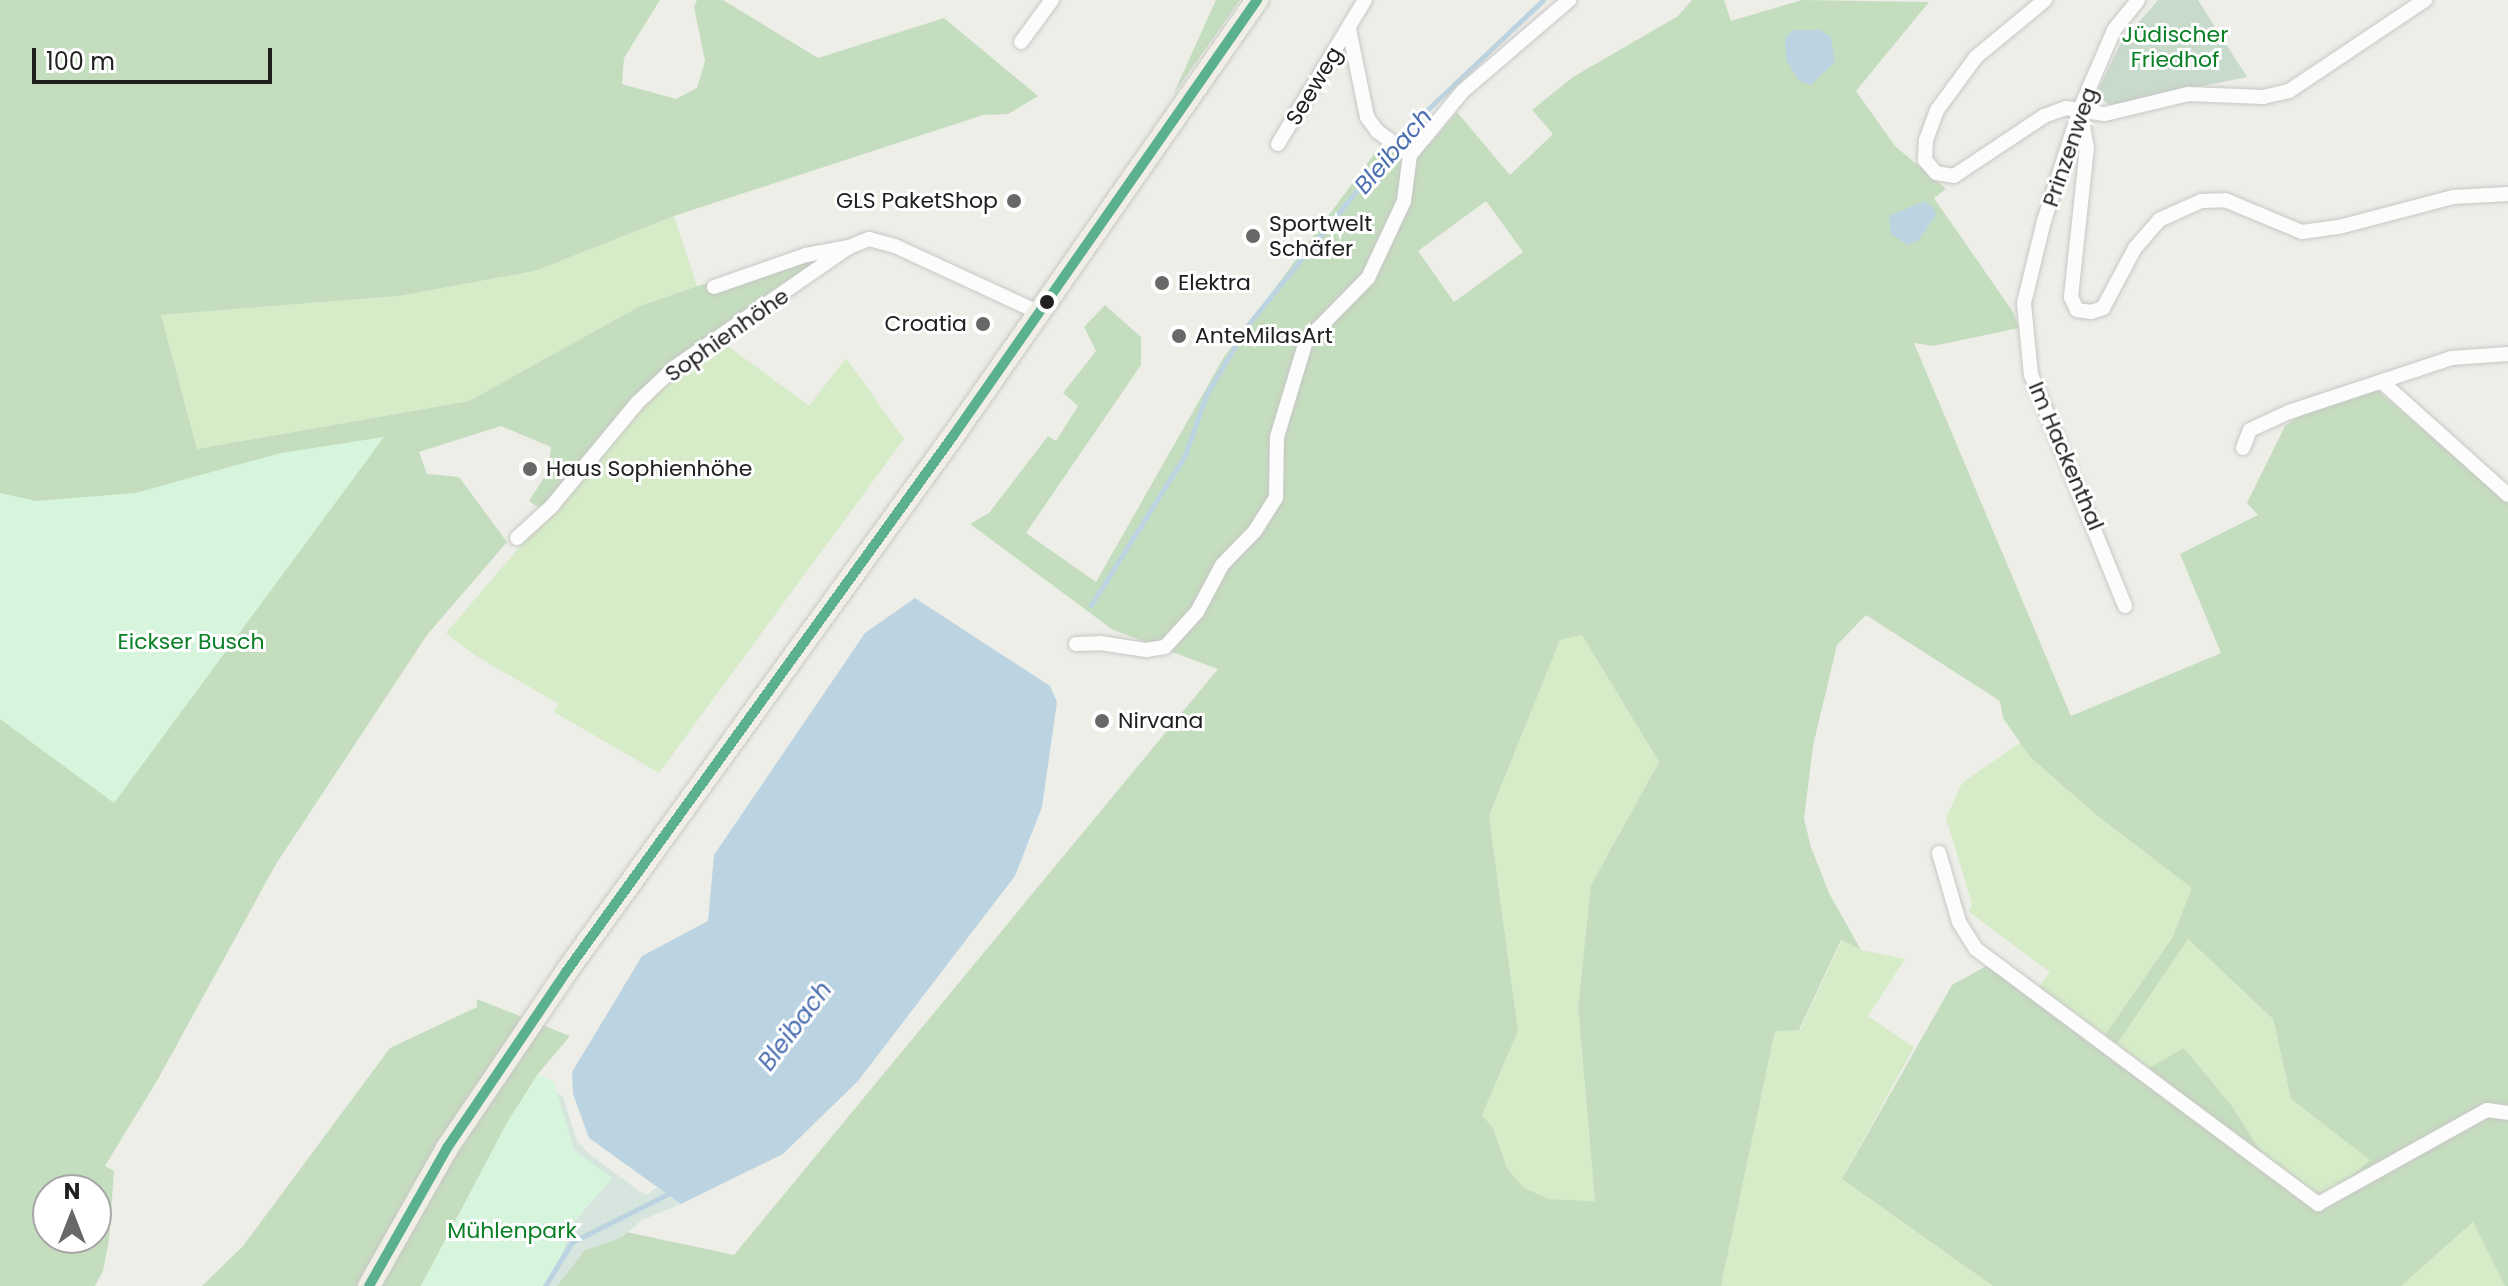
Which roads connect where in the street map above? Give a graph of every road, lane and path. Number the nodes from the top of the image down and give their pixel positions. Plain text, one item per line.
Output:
1 (1052, 0) edge
2 (1257, 0) edge
3 (1365, 0) edge
4 (1569, 0) edge
5 (2045, 0) edge
6 (2138, 0) edge
7 (2425, 0) edge
8 (1349, 29) junction
9 (1021, 42) dead end
10 (2080, 109) junction
11 (1278, 144) dead end
12 (1399, 148) junction
13 (2508, 194) edge
14 (849, 247) junction
15 (714, 287) dead end
16 (2024, 303) joint
17 (1038, 312) junction
18 (2508, 354) edge
19 (2382, 382) junction
20 (2243, 448) dead end
21 (2508, 495) edge
22 (517, 538) dead end
23 (2125, 606) dead end
24 (1076, 644) dead end
25 (1939, 853) dead end
26 (2508, 1113) edge
27 (369, 1286) edge

1 - 9 street
2 - 17 main road
3 - 8 street, Seeweg
4 - 12 street
5 - 10 street
6 - 10 street, Prinzenweg
7 - 10 street
8 - 11 street, Seeweg
8 - 12 street, Seeweg
10 - 13 street
10 - 16 street, Prinzenweg
12 - 24 street
14 - 15 street
14 - 17 street
14 - 22 street, Sophienhöhe
16 - 23 street, Im Hackenthal
17 - 27 main road
18 - 19 street
19 - 20 street
19 - 21 street
25 - 26 street

